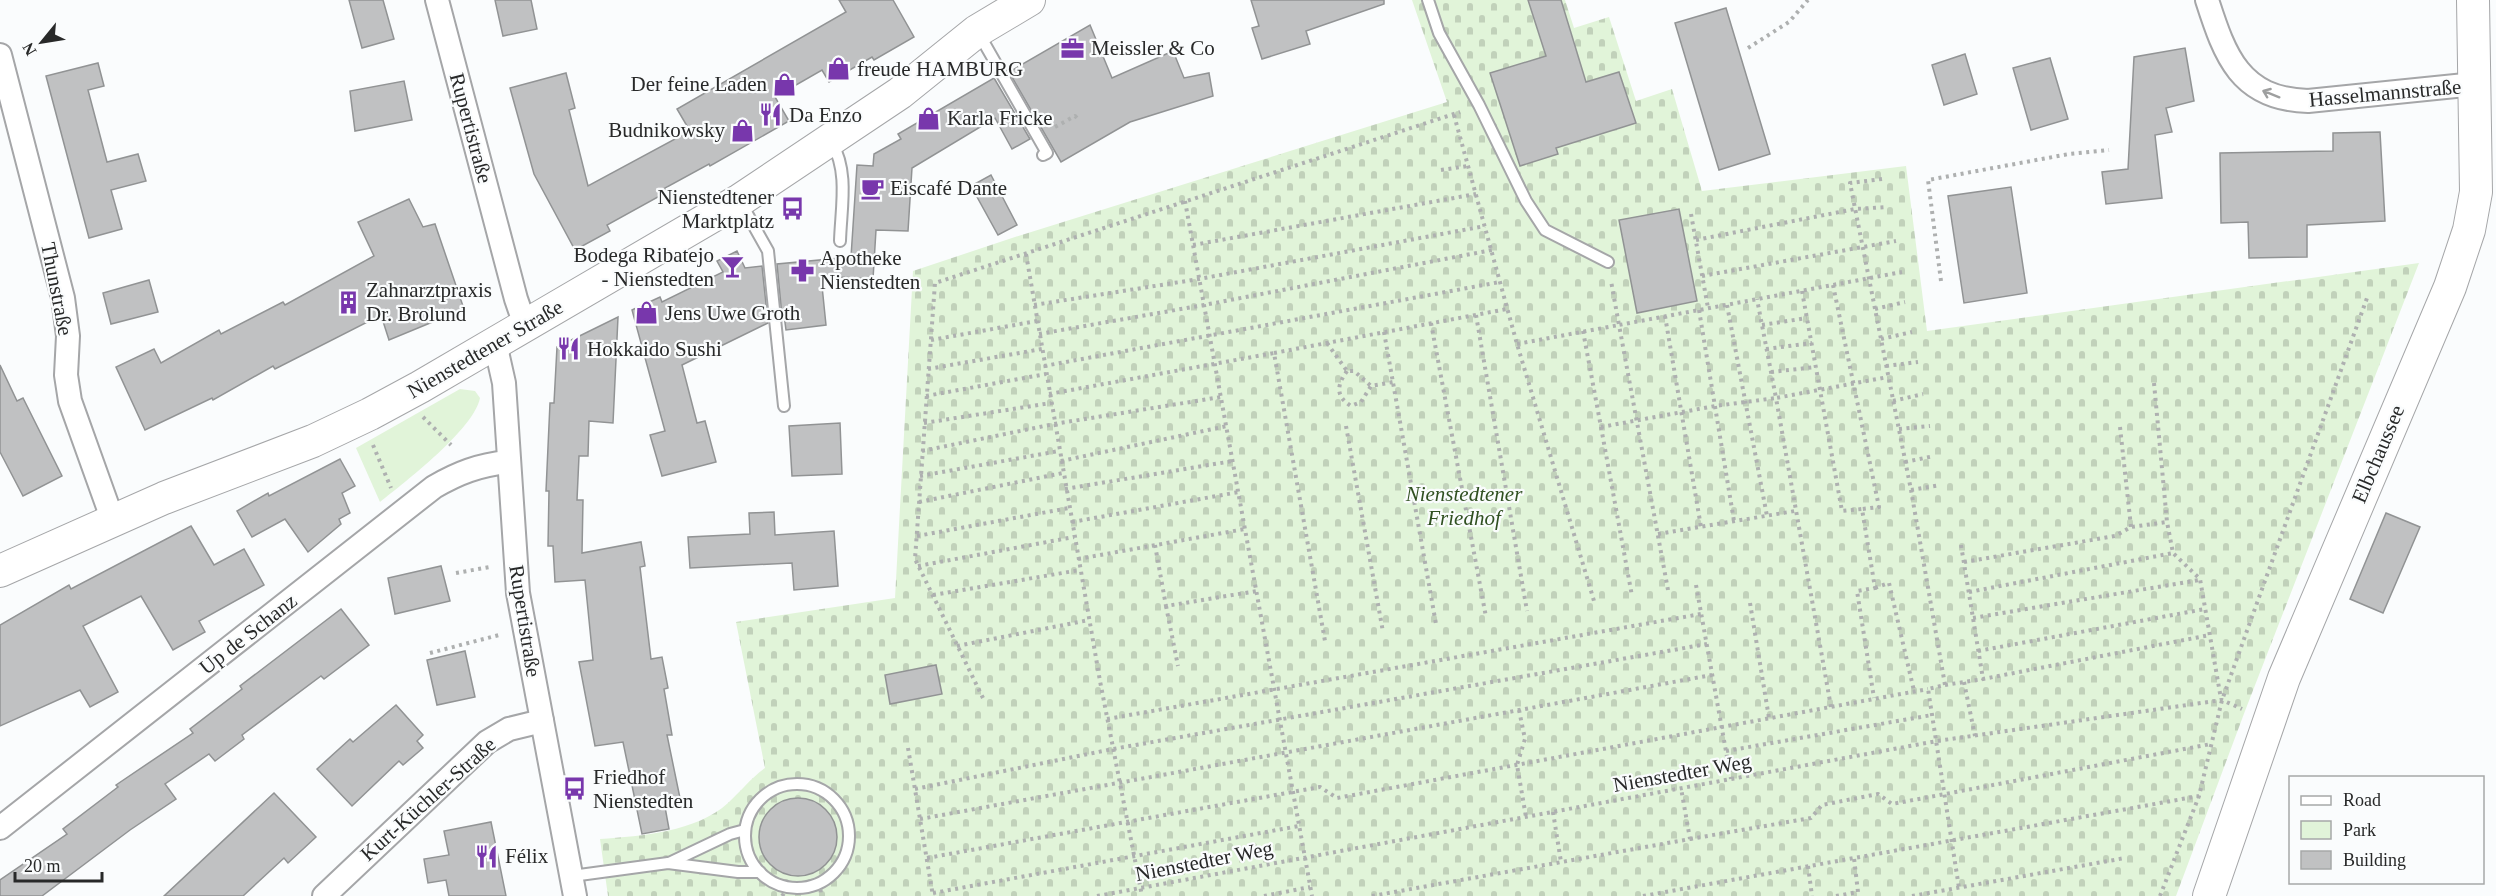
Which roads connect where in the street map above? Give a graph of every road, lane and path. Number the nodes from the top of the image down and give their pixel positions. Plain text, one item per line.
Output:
1 (437, 0) edge
2 (1029, 0) edge
3 (1428, 0) edge
4 (1808, 0) edge
5 (2207, 0) edge
6 (2473, 0) edge
7 (987, 17) edge
8 (1748, 48) dead end
9 (0, 55) edge
10 (2475, 84) junction
11 (1077, 118) dead end
12 (1050, 130) dead end
13 (830, 140) junction
14 (2109, 150) dead end
15 (1043, 155) dead end
16 (1468, 166) junction
17 (1441, 170) dead end
18 (1882, 179) dead end
19 (1476, 194) junction
20 (740, 200) junction
21 (1185, 201) junction
22 (1887, 207) dead end
23 (1855, 209) junction
24 (1691, 214) dead end
25 (1485, 226) junction
26 (1696, 240) junction
27 (840, 241) dead end
28 (1896, 241) dead end
29 (1193, 245) junction
30 (1863, 247) junction
31 (1491, 250) junction
32 (1026, 254) junction
33 (1608, 262) joint
34 (1902, 272) dead end
35 (1702, 276) junction
36 (1869, 278) junction
37 (1199, 279) junction
38 (1941, 281) dead end
39 (1500, 282) junction
40 (1833, 285) junction
41 (1802, 291) junction
42 (2367, 298) dead end
43 (1757, 299) junction
44 (1905, 302) dead end
45 (1727, 304) junction
46 (1034, 305) junction
47 (1204, 305) junction
48 (1708, 308) junction
49 (1507, 309) junction
50 (1875, 309) junction
51 (1699, 310) junction
52 (1476, 315) junction
53 (1665, 316) junction
54 (1807, 318) junction
55 (1037, 321) junction
56 (1431, 323) junction
57 (525, 325) junction
58 (1619, 325) junction
59 (1762, 325) junction
60 (1583, 331) junction
61 (1384, 332) junction
62 (1912, 332) dead end
63 (1039, 334) junction
64 (1210, 335) junction
65 (931, 339) junction
66 (1881, 339) junction
67 (495, 343) junction
68 (1327, 343) junction
69 (1517, 344) junction
70 (1812, 344) junction
71 (1766, 349) junction
72 (1042, 350) junction
73 (1274, 353) junction
74 (1918, 362) dead end
75 (1215, 364) junction
76 (1044, 366) junction
77 (1886, 366) junction
78 (1816, 367) junction
79 (928, 369) junction
80 (1347, 371) junction
81 (1771, 372) junction
82 (1046, 374) junction
83 (1888, 377) junction
84 (1394, 382) junction
85 (1853, 382) junction
86 (2154, 383) dead end
87 (1371, 386) junction
88 (1820, 390) junction
89 (1049, 394) junction
90 (1923, 394) dead end
91 (926, 396) junction
92 (1221, 397) junction
93 (1776, 398) junction
94 (1893, 401) junction
95 (1745, 402) junction
96 (1051, 403) junction
97 (784, 406) dead end
98 (1714, 406) junction
99 (416, 411) dead end
100 (1681, 413) junction
101 (1637, 422) junction
102 (924, 423) junction
103 (1054, 424) junction
104 (1227, 426) junction
105 (1346, 426) dead end
106 (1930, 426) dead end
107 (1601, 427) junction
108 (2120, 427) dead end
109 (1899, 429) junction
110 (370, 436) dead end
111 (451, 445) dead end
112 (922, 451) junction
113 (1059, 451) junction
114 (1934, 456) dead end
115 (1061, 461) junction
116 (1233, 461) junction
117 (507, 462) junction
118 (1905, 462) junction
119 (1063, 473) junction
120 (920, 476) junction
121 (1940, 485) dead end
122 (1065, 489) junction
123 (1911, 490) junction
124 (1239, 492) junction
125 (394, 495) dead end
126 (919, 502) junction
127 (1069, 508) junction
128 (1862, 509) junction
129 (1795, 511) junction
130 (1767, 516) junction
131 (113, 521) junction
132 (1734, 521) junction
133 (1072, 522) junction
134 (2167, 522) junction
135 (1701, 527) junction
136 (2130, 527) junction
137 (1245, 529) junction
138 (1658, 534) junction
139 (917, 536) junction
140 (1074, 537) junction
141 (1155, 545) junction
142 (1961, 545) dead end
143 (2173, 553) junction
144 (1078, 559) junction
145 (1964, 562) junction
146 (918, 566) junction
147 (494, 567) dead end
148 (1080, 570) junction
149 (0, 572) edge
150 (456, 573) dead end
151 (2200, 579) junction
152 (1696, 585) dead end
153 (1875, 588) junction
154 (1668, 590) dead end
155 (1257, 591) junction
156 (1969, 592) junction
157 (933, 595) junction
158 (1632, 596) dead end
159 (1594, 601) dead end
160 (1750, 603) dead end
161 (1166, 606) junction
162 (2205, 609) junction
163 (1527, 611) dead end
164 (1701, 614) junction
165 (1486, 617) dead end
166 (1973, 618) junction
167 (1089, 620) junction
168 (1436, 624) dead end
169 (1383, 632) dead end
170 (507, 633) dead end
171 (2210, 635) junction
172 (1325, 641) dead end
173 (1707, 644) junction
174 (957, 646) junction
175 (1978, 651) junction
176 (430, 653) dead end
177 (1178, 666) dead end
178 (1712, 675) junction
179 (1983, 679) junction
180 (1964, 682) junction
181 (1945, 685) junction
182 (1928, 689) junction
183 (1275, 690) junction
184 (1914, 691) junction
185 (982, 698) dead end
186 (1874, 698) junction
187 (2222, 700) junction
188 (1831, 706) junction
189 (1519, 710) junction
190 (1933, 715) junction
191 (1768, 718) junction
192 (1107, 719) junction
193 (1280, 719) junction
194 (542, 721) junction
195 (1722, 727) junction
196 (2267, 727) junction
197 (1976, 736) junction
198 (1937, 741) junction
199 (2211, 744) junction
200 (908, 748) dead end
201 (1113, 749) junction
202 (1726, 751) junction
203 (1286, 753) junction
204 (1517, 765) junction
205 (1731, 779) junction
206 (1120, 784) junction
207 (1681, 788) junction
208 (915, 789) junction
209 (1294, 791) junction
210 (1945, 794) junction
211 (2199, 796) junction
212 (1553, 812) junction
213 (1526, 817) junction
214 (920, 819) junction
215 (1128, 823) junction
216 (1299, 826) junction
217 (0, 828) edge
218 (746, 830) junction
219 (1690, 839) junction
220 (1952, 840) junction
221 (1134, 855) junction
222 (1305, 857) junction
223 (927, 858) junction
224 (1854, 858) junction
225 (2125, 858) dead end
226 (1561, 862) junction
227 (668, 863) junction
228 (1808, 866) junction
229 (760, 872) junction
230 (820, 882) junction
231 (574, 886) edge
232 (789, 887) junction
233 (1311, 887) junction
234 (1141, 888) junction
235 (1959, 888) junction
236 (933, 895) edge
237 (324, 896) edge
238 (782, 896) edge
239 (821, 896) edge
240 (1097, 896) edge
241 (1142, 896) edge
242 (1264, 896) edge
243 (1312, 896) edge
244 (1372, 896) edge
245 (1643, 896) edge
246 (1812, 896) edge
247 (1836, 896) edge
248 (1912, 896) edge
249 (2160, 896) edge
250 (2210, 896) edge

1 - 57 street, Rupertistraße
2 - 7 street
3 - 33 lane
4 - 8 path
10 -> 5 street, Hasselmannstraße
6 - 10 street, Elbchaussee
7 - 13 street, Nienstedtener Straße
7 - 15 lane
9 - 131 street, Thunstraße
10 - 196 street, Elbchaussee
11 - 12 path
13 - 20 street, Nienstedtener Straße
13 - 27 lane
14 - 38 path
16 - 17 path
16 - 19 path
16 - 21 path
18 - 23 path
19 - 25 path
19 - 29 path
20 - 57 street, Nienstedtener Straße
20 - 97 lane
21 - 29 path
21 - 32 path
22 - 23 path
23 - 26 path
23 - 30 path
24 - 26 path
25 - 31 path
25 - 37 path
26 - 35 path
28 - 30 path
29 - 37 path
30 - 35 path
30 - 36 path
31 - 39 path
31 - 47 path
32 - 46 path
32 - 65 path
33 - 58 path
34 - 36 path
35 - 48 path
36 - 40 path
36 - 50 path
37 - 46 path
37 - 47 path
39 - 49 path
39 - 64 path
40 - 41 path
40 - 85 path
41 - 43 path
41 - 54 path
42 - 187 path
43 - 45 path
43 - 59 path
44 - 50 path
45 - 48 path
45 - 95 path
46 - 55 path
47 - 63 path
47 - 64 path
48 - 51 path
49 - 52 path
49 - 69 path
50 - 66 path
51 - 53 path
51 - 98 path
52 - 56 path
52 - 163 path
53 - 58 path
53 - 100 path
54 - 59 path
54 - 70 path
55 - 63 path
55 - 65 path
56 - 61 path
56 - 165 path
57 - 67 street, Nienstedtener Straße
58 - 60 path
58 - 101 path
59 - 71 path
60 - 69 path
60 - 107 path
61 - 68 path
61 - 84 path
62 - 66 path
63 - 72 path
64 - 75 path
64 - 76 path
65 - 79 path
66 - 77 path
67 - 117 street, Rupertistraße
67 - 131 street, Nienstedtener Straße
68 - 73 path
68 - 80 path
69 - 159 path
70 - 71 path
70 - 78 path
71 - 81 path
72 - 76 path
72 - 79 path
73 - 75 path
73 - 172 path
74 - 77 path
75 - 89 path
75 - 92 path
76 - 82 path
77 - 83 path
78 - 81 path
78 - 88 path
79 - 91 path
80 - 87 path
80 - 87 path
81 - 93 path
82 - 89 path
82 - 91 path
83 - 85 path
83 - 94 path
84 - 87 path
84 - 168 path
85 - 88 path
85 - 128 path
86 - 134 path
88 - 93 path
88 - 128 path
89 - 96 path
90 - 94 path
91 - 102 path
92 - 103 path
92 - 104 path
93 - 95 path
93 - 129 path
94 - 109 path
95 - 98 path
95 - 130 path
96 - 102 path
96 - 103 path
98 - 100 path
98 - 132 path
99 - 111 path
100 - 101 path
100 - 135 path
101 - 107 path
101 - 138 path
102 - 112 path
103 - 112 path
103 - 113 path
104 - 115 path
104 - 116 path
105 - 169 path
106 - 109 path
107 - 158 path
108 - 136 path
109 - 118 path
110 - 125 path
112 - 120 path
113 - 115 path
113 - 120 path
114 - 118 path
115 - 119 path
116 - 122 path
116 - 124 path
117 - 194 street, Rupertistraße
117 - 217 street, Up de Schanz
118 - 123 path
119 - 122 path
119 - 126 path
120 - 126 path
121 - 123 path
122 - 127 path
123 - 181 path
124 - 133 path
124 - 137 path
126 - 139 path
127 - 133 path
127 - 139 path
128 - 153 path
129 - 130 path
129 - 188 path
130 - 132 path
131 - 149 street, Nienstedtener Straße
132 - 135 path
133 - 140 path
134 - 136 path
134 - 143 path
135 - 138 path
136 - 145 path
137 - 141 path
137 - 155 path
138 - 154 path
139 - 146 path
140 - 144 path
140 - 146 path
141 - 144 path
141 - 161 path
142 - 145 path
143 - 151 path
143 - 156 path
144 - 148 path
145 - 156 path
146 - 157 path
147 - 150 path
148 - 157 path
148 - 167 path
151 - 162 path
151 - 166 path
152 - 164 path
153 - 184 path
153 - 186 path
155 - 161 path
155 - 183 path
156 - 166 path
157 - 174 path
160 - 191 path
161 - 177 path
162 - 171 path
162 - 175 path
164 - 173 path
164 - 183 path
166 - 175 path
167 - 174 path
167 - 192 path
170 - 176 path
171 - 179 path
171 - 187 path
173 - 178 path
173 - 193 path
174 - 185 path
175 - 179 path
178 - 189 path
178 - 195 path
179 - 180 path
180 - 181 path
180 - 197 path
181 - 182 path
182 - 184 path
182 - 190 path
183 - 192 path
183 - 193 path
184 - 186 path
186 - 188 path
187 - 196 path
187 - 197 path, Nienstedter Weg
187 - 199 path
188 - 191 path
189 - 203 path
189 - 204 path
190 - 198 path
190 - 202 path
191 - 195 path
192 - 201 path
193 - 201 path
193 - 203 path
194 - 231 street, Rupertistraße
194 - 237 street, Kurt-Küchler-Straße
195 - 202 path
195 - 204 path
196 - 250 street, Elbchaussee
197 - 198 path, Nienstedter Weg
198 - 205 path, Nienstedter Weg
198 - 210 path
199 - 210 path
199 - 211 path
200 - 208 path
201 - 206 path
201 - 208 path
202 - 205 path
203 - 206 path
203 - 209 path
204 - 209 path
204 - 213 path
205 - 207 path, Nienstedter Weg
206 - 214 path
206 - 215 path
207 - 212 path, Nienstedter Weg
207 - 219 path
208 - 214 path
209 - 215 path
209 - 216 path
210 - 219 path
210 - 220 path
211 - 220 path
211 - 249 path
212 - 213 path, Nienstedter Weg
212 - 226 path
213 - 222 path, Nienstedter Weg
214 - 223 path
215 - 221 path
215 - 223 path
216 - 221 path
216 - 222 path
218 - 227 lane
218 - 229 lane
218 - 230 lane
219 - 226 path
220 - 224 path
220 - 235 path
221 - 234 path
221 - 236 path
222 - 233 path
222 - 234 path, Nienstedter Weg
223 - 236 path
224 - 228 path
224 - 247 path
225 - 235 path
226 - 244 path
227 - 229 lane
227 - 231 lane
228 - 245 path
228 - 246 path
229 - 232 lane
230 - 232 lane
230 - 239 path
232 - 238 path
233 - 242 path
233 - 243 path
234 - 240 path, Nienstedter Weg
234 - 241 path
235 - 248 path

